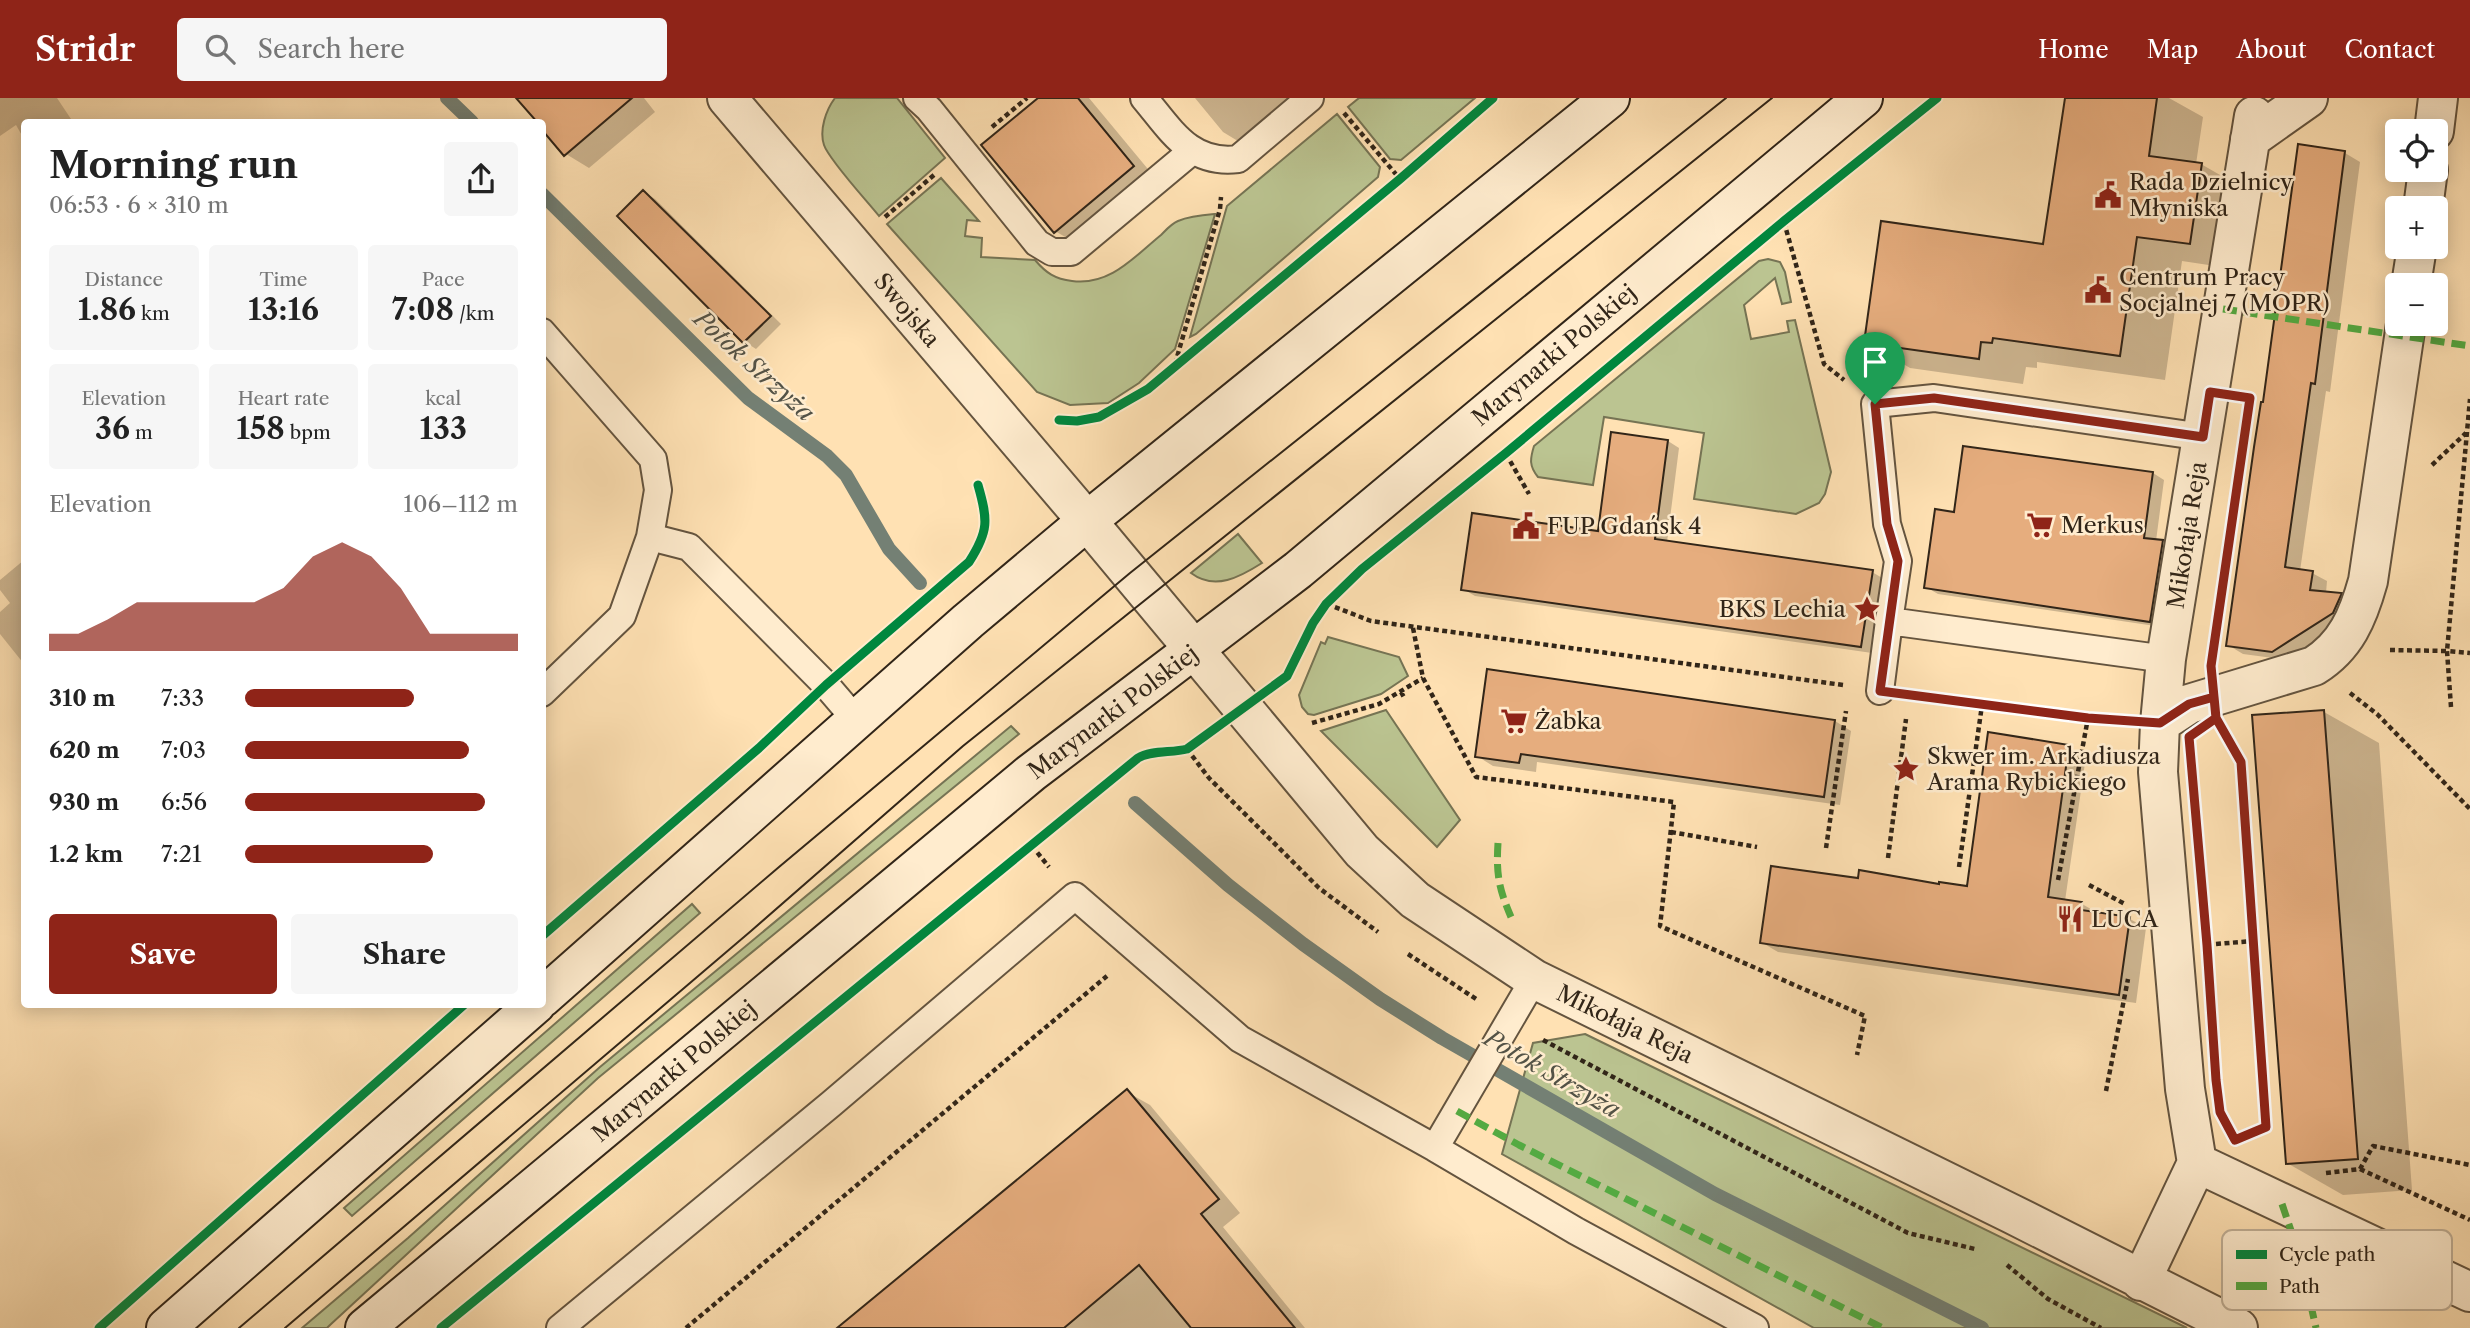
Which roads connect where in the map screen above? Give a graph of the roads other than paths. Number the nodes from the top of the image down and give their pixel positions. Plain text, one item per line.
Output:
1 (917, 98) edge
2 (1144, 98) edge
3 (1310, 98) edge
4 (1610, 98) edge
5 (1863, 98) edge
6 (2308, 98) edge
7 (2438, 98) edge
8 (740, 103) edge
9 (2435, 119) edge
10 (1192, 151) junction
11 (2404, 336) edge
12 (546, 337) edge
13 (2203, 437) junction
14 (1087, 521) junction
15 (650, 537) junction
16 (1889, 621) junction
17 (1194, 651) junction
18 (2166, 659) junction
19 (546, 689) edge
20 (1880, 691) road end
21 (856, 720) junction
22 (2160, 723) junction
23 (1534, 979) junction
24 (546, 994) edge
25 (531, 1008) edge
26 (1435, 1148) junction
27 (2213, 1171) junction
28 (2338, 1230) edge
29 (2141, 1281) junction
30 (2452, 1284) edge
31 (2470, 1292) edge
32 (166, 1328) edge
33 (365, 1328) edge
34 (560, 1328) edge
35 (1755, 1328) edge
36 (2238, 1328) edge

1 - 10 lane
2 - 10 lane
3 - 10 lane
4 - 14 street
5 - 17 street, Marynarki Polskiej
6 - 13 street, Mikołaja Reja
7 - 9 street
8 - 14 street, Swojska
11 - 22 street
12 - 15 lane
13 - 16 lane
13 - 18 street, Mikołaja Reja
14 - 17 street, Swojska
14 - 21 street
15 - 19 lane
15 - 21 lane
16 - 18 lane
16 - 20 lane
17 - 23 street, Mikołaja Reja
17 - 33 street, Marynarki Polskiej
18 - 22 street, Mikołaja Reja
21 - 24 street
22 - 27 street, Mikołaja Reja
23 - 26 lane
23 - 29 street, Mikołaja Reja
25 - 32 street
26 - 34 lane
26 - 35 lane
27 - 28 street
27 - 29 street
29 - 36 street, Mikołaja Reja
30 - 31 street

